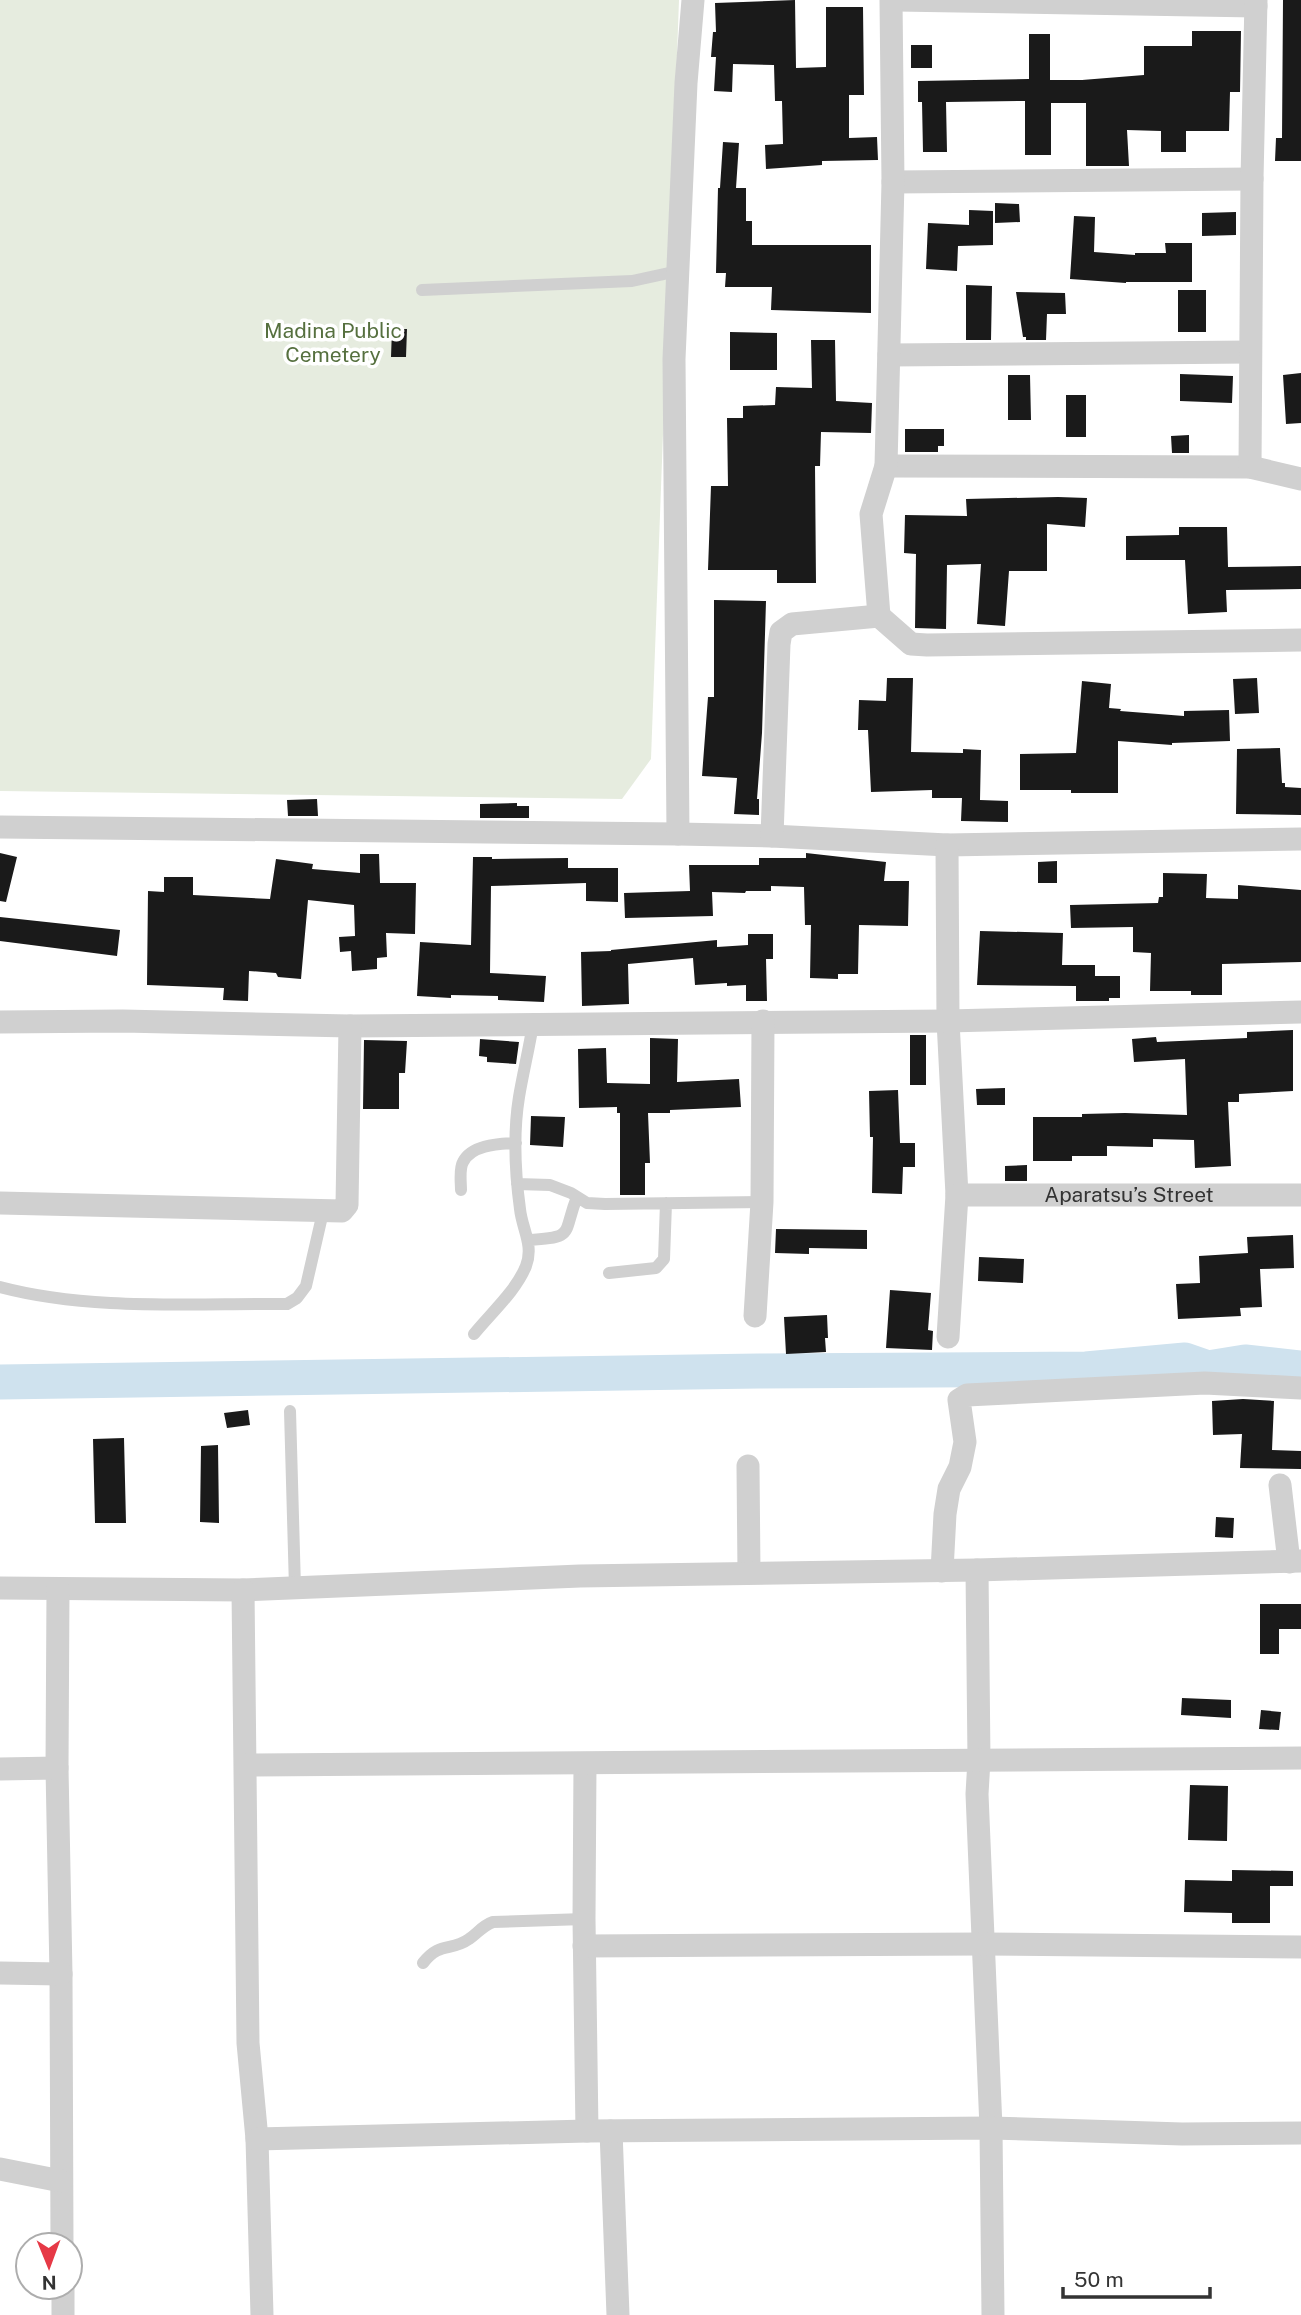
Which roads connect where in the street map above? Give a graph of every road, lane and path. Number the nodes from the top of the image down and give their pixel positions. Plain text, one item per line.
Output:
1 (693, 0) edge
2 (891, 0) edge
3 (897, 0) edge
4 (1256, 3) edge
5 (1252, 179) junction
6 (893, 182) junction
7 (678, 271) junction
8 (422, 290) dead end
9 (1251, 352) junction
10 (889, 355) junction
11 (886, 466) junction
12 (1250, 467) junction
13 (1301, 479) edge
14 (879, 616) junction
15 (1301, 640) edge
16 (0, 827) edge
17 (678, 834) junction
18 (772, 836) junction
19 (1301, 839) edge
20 (947, 845) junction
21 (1301, 1012) edge
22 (763, 1021) junction
23 (948, 1021) junction
24 (0, 1022) edge
25 (533, 1024) junction
26 (350, 1026) junction
27 (516, 1143) junction
28 (517, 1184) junction
29 (461, 1190) dead end
30 (957, 1195) junction
31 (1301, 1195) edge
32 (577, 1197) junction
33 (762, 1202) junction
34 (0, 1203) edge
35 (666, 1203) junction
36 (323, 1212) junction
37 (528, 1240) junction
38 (610, 1273) dead end
39 (0, 1287) edge
40 (755, 1316) dead end
41 (474, 1334) dead end
42 (948, 1337) dead end
43 (1301, 1388) edge
44 (290, 1411) dead end
45 (748, 1466) dead end
46 (1280, 1485) dead end
47 (1295, 1562) edge
48 (976, 1570) junction
49 (942, 1571) junction
50 (749, 1573) junction
51 (0, 1588) edge
52 (295, 1588) junction
53 (58, 1589) junction
54 (243, 1590) junction
55 (1301, 1758) edge
56 (979, 1760) junction
57 (585, 1764) junction
58 (246, 1765) junction
59 (57, 1768) junction
60 (0, 1769) edge
61 (584, 1919) junction
62 (984, 1944) junction
63 (584, 1946) junction
64 (1301, 1947) edge
65 (423, 1963) dead end
66 (0, 1973) edge
67 (61, 1974) junction
68 (991, 2128) junction
69 (587, 2131) junction
70 (611, 2131) junction
71 (1301, 2133) edge
72 (257, 2139) junction
73 (0, 2169) edge
74 (61, 2181) junction
75 (62, 2231) edge
76 (262, 2315) edge
77 (618, 2315) edge
78 (993, 2315) edge

1 - 7 street
2 - 6 street
3 - 4 street
4 - 5 street
5 - 6 street
5 - 9 street
6 - 10 street
7 - 8 lane
7 - 17 street
9 - 10 street
9 - 12 street
10 - 11 street
11 - 12 street
11 - 14 street
12 - 13 street
14 - 15 street
14 - 18 street
16 - 17 street
17 - 18 street
18 - 20 street
19 - 20 street
20 - 23 street
21 - 23 street
22 - 23 street
22 - 25 street
22 - 33 street
23 - 30 street
24 - 26 street
25 - 26 street
25 - 27 lane
26 - 36 street
27 - 28 lane
27 - 29 lane
28 - 32 lane
28 - 37 lane
30 - 31 street, Aparatsu’s Street
30 - 42 street
32 - 35 lane
32 - 37 lane
33 - 35 lane
33 - 40 street
34 - 36 street
35 - 38 lane
36 - 39 lane
37 - 41 lane
43 - 49 street
44 - 52 lane
45 - 50 street
46 - 47 street
47 - 48 street
48 - 49 street
48 - 56 street
49 - 50 street
50 - 52 street
51 - 53 street
52 - 54 street
53 - 54 street
53 - 59 street
54 - 58 street
55 - 56 street
56 - 57 street
56 - 62 street
57 - 58 street
57 - 61 street
58 - 72 street
59 - 60 street
59 - 67 street
61 - 63 street
61 - 65 lane
62 - 63 street
62 - 64 street
62 - 68 street
63 - 69 street
66 - 67 street
67 - 74 street
68 - 70 street
68 - 71 street
68 - 78 street
69 - 70 street
69 - 72 street
70 - 77 street
72 - 76 street
73 - 74 street
74 - 75 street

